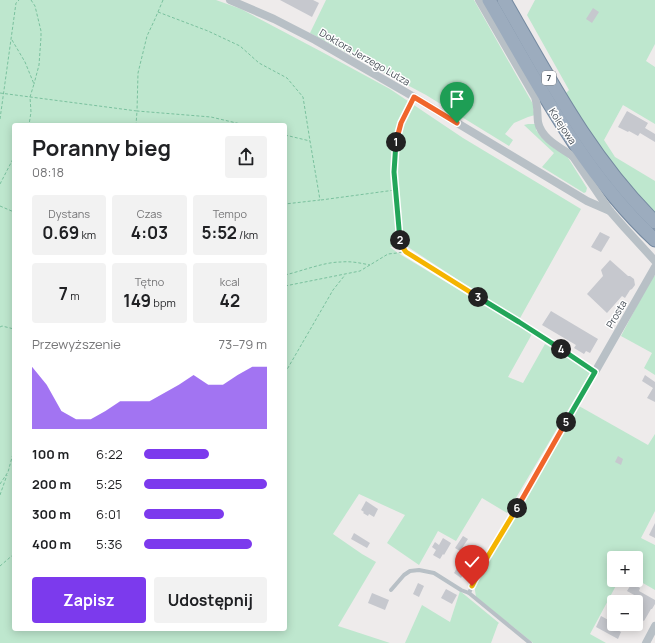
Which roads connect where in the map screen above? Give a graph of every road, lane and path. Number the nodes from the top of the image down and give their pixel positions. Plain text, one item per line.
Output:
1 (19, 0) edge
2 (31, 0) edge
3 (163, 0) edge
4 (230, 0) edge
5 (479, 0) edge
6 (489, 0) edge
7 (504, 0) edge
8 (158, 12) junction
9 (11, 39) junction
10 (34, 84) junction
11 (0, 93) edge
12 (4, 94) junction
13 (538, 94) junction
14 (30, 97) junction
15 (414, 97) junction
16 (137, 111) junction
17 (0, 119) edge
18 (29, 123) edge
19 (136, 123) edge
20 (236, 123) edge
21 (287, 135) edge
22 (310, 141) junction
23 (572, 155) joint
24 (12, 161) edge
25 (0, 184) edge
26 (396, 190) junction
27 (320, 200) junction
28 (287, 204) edge
29 (0, 206) edge
30 (12, 211) edge
31 (610, 211) junction
32 (655, 222) edge
33 (655, 240) edge
34 (406, 252) junction
35 (655, 261) edge
36 (370, 265) junction
37 (655, 267) edge
38 (287, 274) edge
39 (345, 275) junction
40 (287, 286) edge
41 (481, 299) joint
42 (0, 327) edge
43 (12, 328) edge
44 (287, 369) edge
45 (595, 372) junction
46 (12, 457) edge
47 (8, 472) junction
48 (0, 484) edge
49 (0, 495) edge
50 (12, 556) edge
51 (0, 566) edge
52 (391, 590) dead end
53 (469, 593) junction
54 (655, 626) edge
55 (530, 643) edge
56 (646, 643) edge

1 - 9 path
2 - 10 path
3 - 8 path
4 - 15 street, Doktora Jerzego Lutza
5 - 13 street
6 - 13 highway, Kolejowa / 7
7 - 32 highway, Kolejowa / 7
8 - 16 path
8 - 22 path
9 - 10 path
9 - 12 path
10 - 14 path
11 - 12 path
12 - 14 path
12 - 17 path
13 - 23 highway
13 - 33 highway, Kolejowa / 7
14 - 16 path
14 - 18 path
15 - 26 path
15 - 31 street, Doktora Jerzego Lutza
16 - 19 path
16 - 20 path
21 - 22 path
22 - 27 path
23 - 31 street, Kolejowa
24 - 25 path
26 - 27 path
26 - 34 path
27 - 28 path
29 - 30 path
31 - 35 street, Kolejowa
34 - 36 path
34 - 41 path
36 - 38 path
36 - 39 path
37 - 45 street, Prosta
39 - 40 path
39 - 44 path
41 - 45 lane
42 - 43 path
45 - 53 lane
46 - 47 path
47 - 48 path
47 - 49 path
50 - 51 path
52 - 53 lane
53 - 55 lane
54 - 56 street

